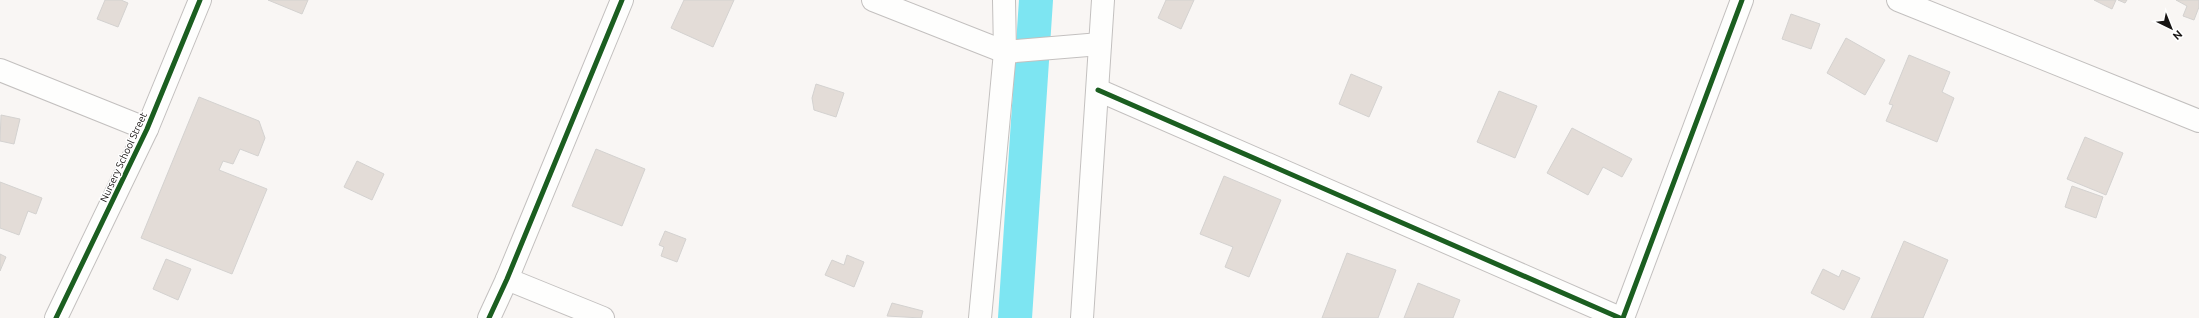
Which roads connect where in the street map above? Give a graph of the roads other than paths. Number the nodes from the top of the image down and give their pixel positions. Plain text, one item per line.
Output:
1 (200, 0) edge
2 (622, 0) edge
3 (873, 0) edge
4 (1004, 0) edge
5 (1103, 0) edge
6 (1742, 0) edge
7 (1898, 0) edge
8 (1100, 44) junction
9 (1005, 52) junction
10 (0, 70) edge
11 (1098, 90) junction
12 (2199, 121) edge
13 (147, 129) junction
14 (507, 279) junction
15 (56, 318) edge
16 (489, 318) edge
17 (603, 318) edge
18 (980, 318) edge
19 (1082, 318) edge
20 (1620, 318) edge
21 (1623, 318) edge

1 - 13 street, Nursery School Street
2 - 14 street
3 - 9 street
4 - 9 street
5 - 8 street
6 - 21 street
7 - 12 street
8 - 9 street
8 - 11 street
9 - 18 street
10 - 13 street
11 - 19 street
11 - 20 street
13 - 15 street, Nursery School Street
14 - 16 street
14 - 17 street

